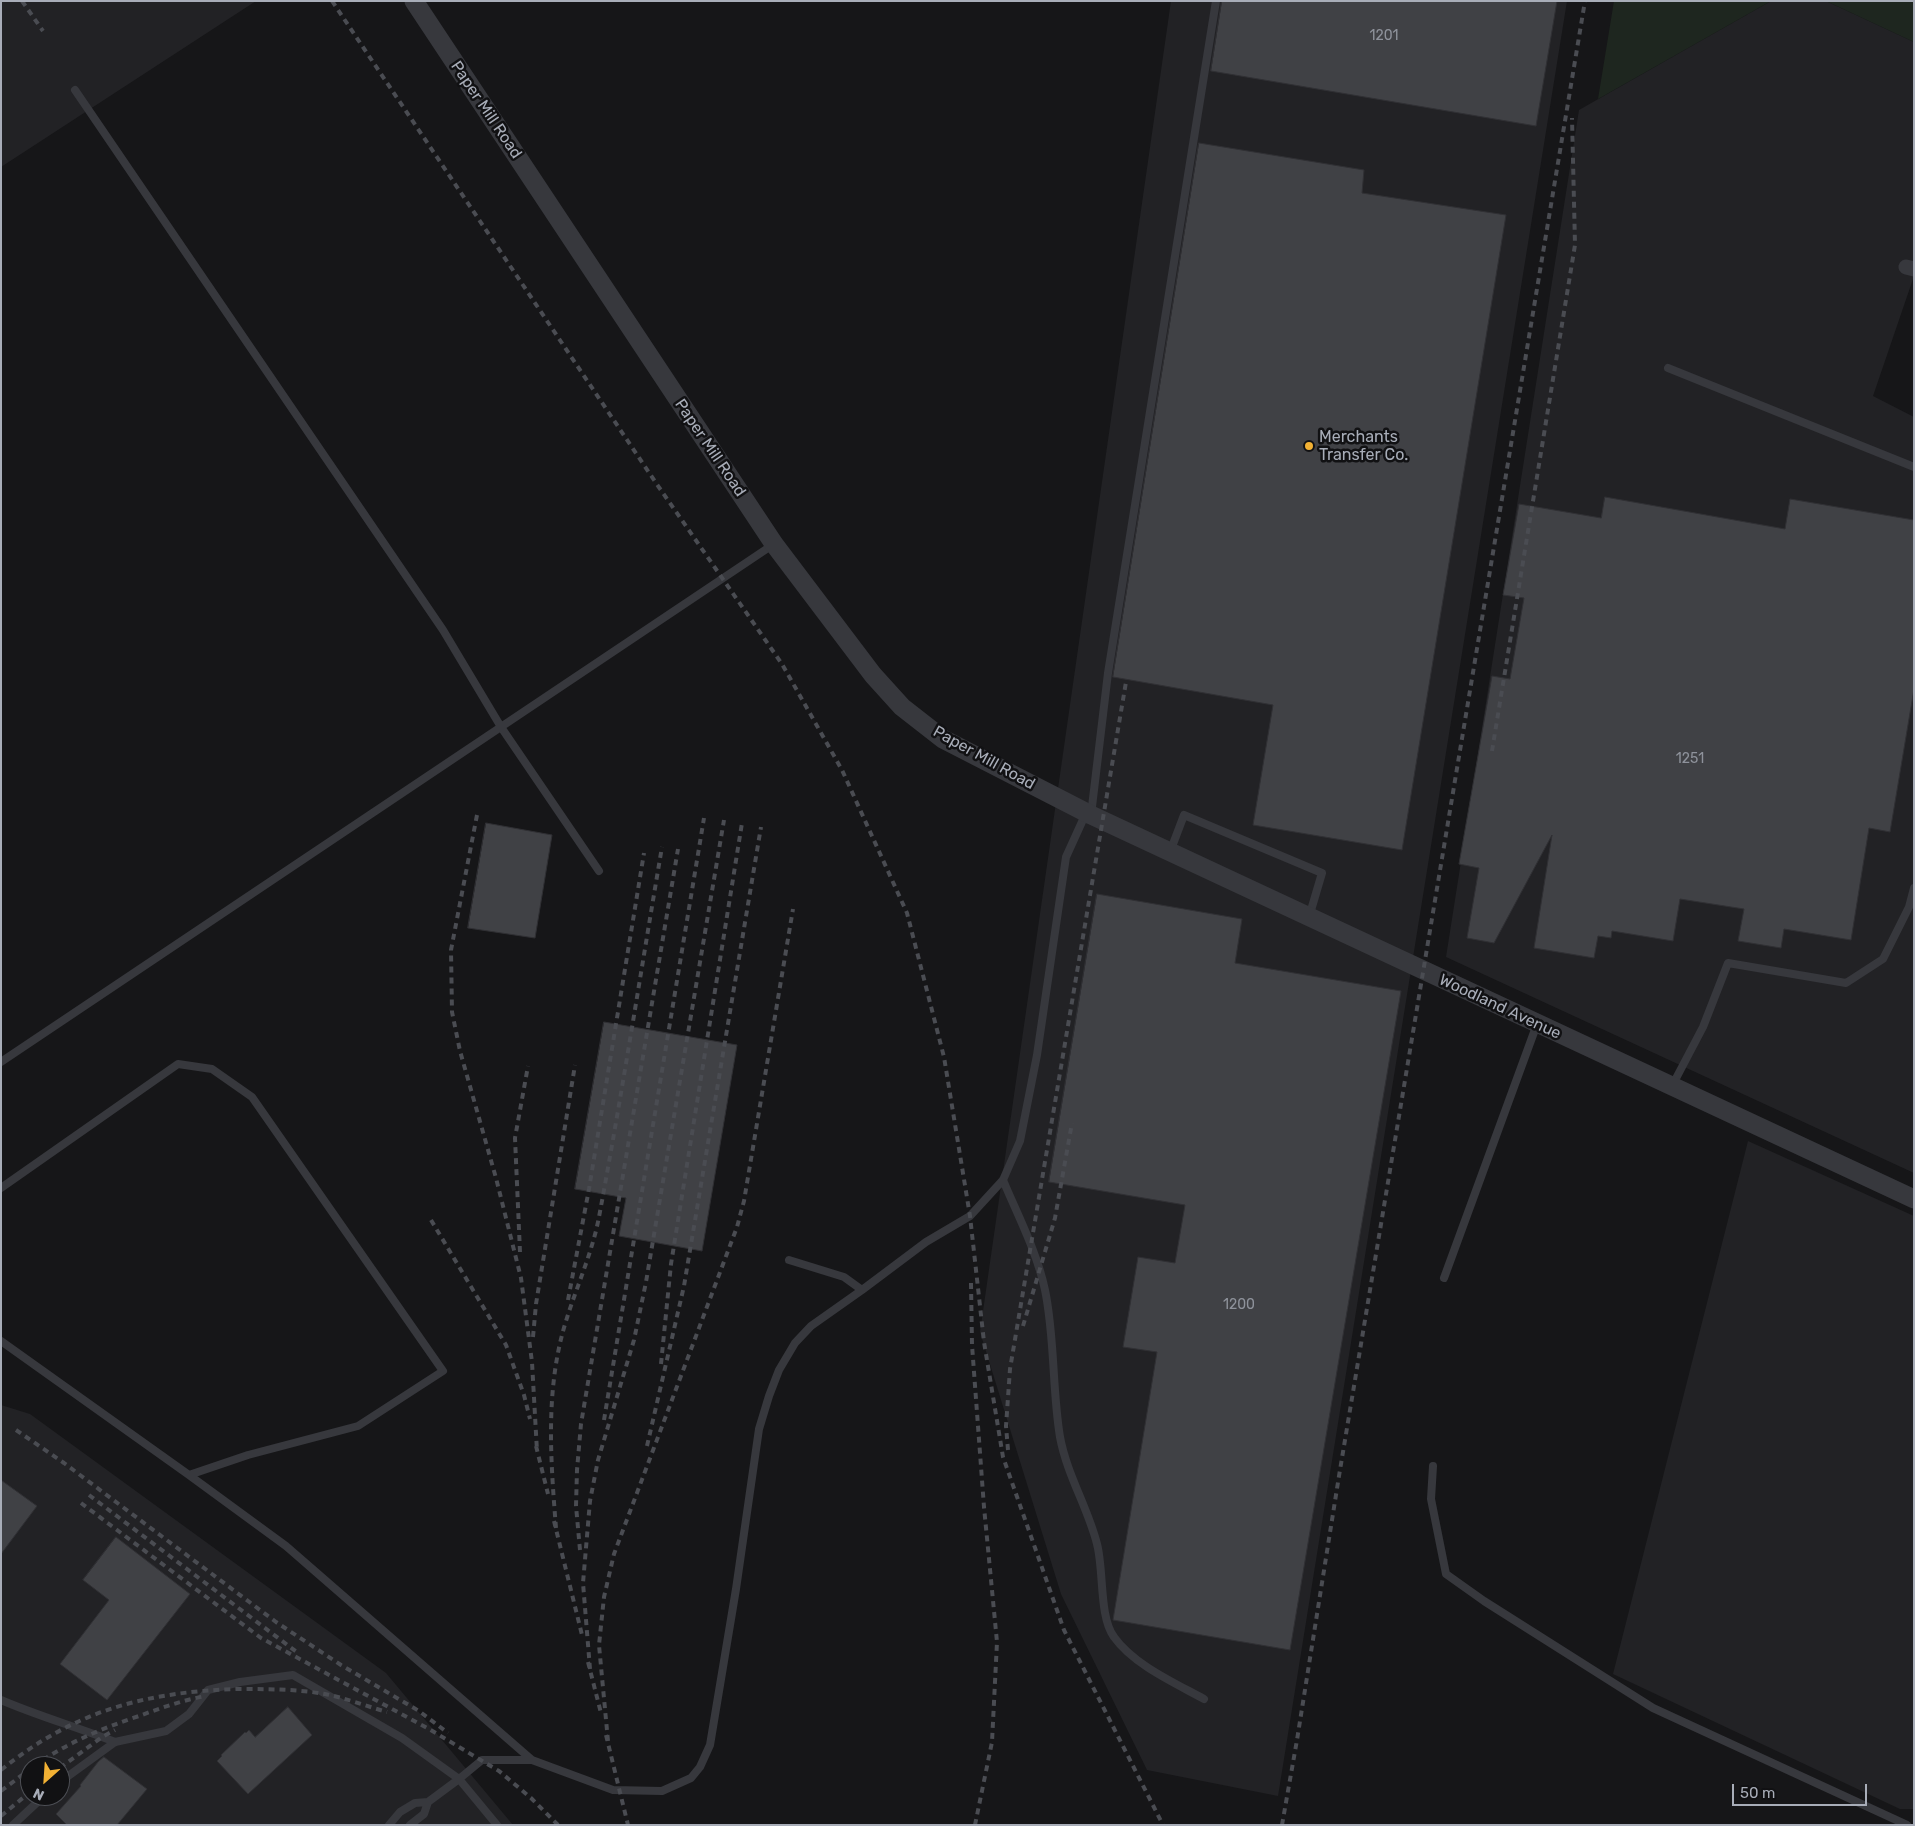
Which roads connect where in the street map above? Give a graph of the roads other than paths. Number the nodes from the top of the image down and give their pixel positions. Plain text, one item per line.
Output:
1 (414, 1) edge
2 (1216, 1) edge
3 (75, 90) dead end
4 (1668, 368) dead end
5 (1914, 467) edge
6 (774, 544) junction
7 (501, 727) junction
8 (1089, 814) junction
9 (1170, 852) junction
10 (599, 871) dead end
11 (1914, 888) edge
12 (1309, 917) junction
13 (1537, 1024) junction
14 (1, 1062) edge
15 (1672, 1086) junction
16 (1003, 1180) junction
17 (1, 1188) edge
18 (1914, 1199) edge
19 (790, 1260) dead end
20 (1444, 1278) dead end
21 (862, 1290) junction
22 (1, 1342) edge
23 (1433, 1466) dead end
24 (189, 1475) junction
25 (1204, 1699) dead end
26 (1, 1700) edge
27 (115, 1742) junction
28 (532, 1760) junction
29 (70, 1775) edge
30 (459, 1779) junction
31 (428, 1802) junction
32 (33, 1806) edge
33 (13, 1825) edge
34 (389, 1825) edge
35 (410, 1825) edge
36 (497, 1825) edge
37 (1907, 1825) edge

1 - 6 street, Paper Mill Road
2 - 8 lane
3 - 7 lane
4 - 5 lane
6 - 7 lane
6 - 8 street, Paper Mill Road
7 - 10 lane
7 - 14 lane
8 - 9 street, Woodland Avenue
8 - 16 lane
9 - 12 street, Woodland Avenue
9 - 12 lane
11 - 15 lane
12 - 13 street, Woodland Avenue
13 - 15 street, Woodland Avenue
13 - 20 lane
15 - 18 street, Woodland Avenue
16 - 21 lane
16 - 25 lane
17 - 24 lane
19 - 21 lane
21 - 28 lane
22 - 24 lane
23 - 37 lane
24 - 28 lane
26 - 27 lane
27 - 29 lane
27 - 30 lane
28 - 30 lane
30 - 31 lane
30 - 36 lane
31 - 34 lane
31 - 35 lane
32 - 33 lane

